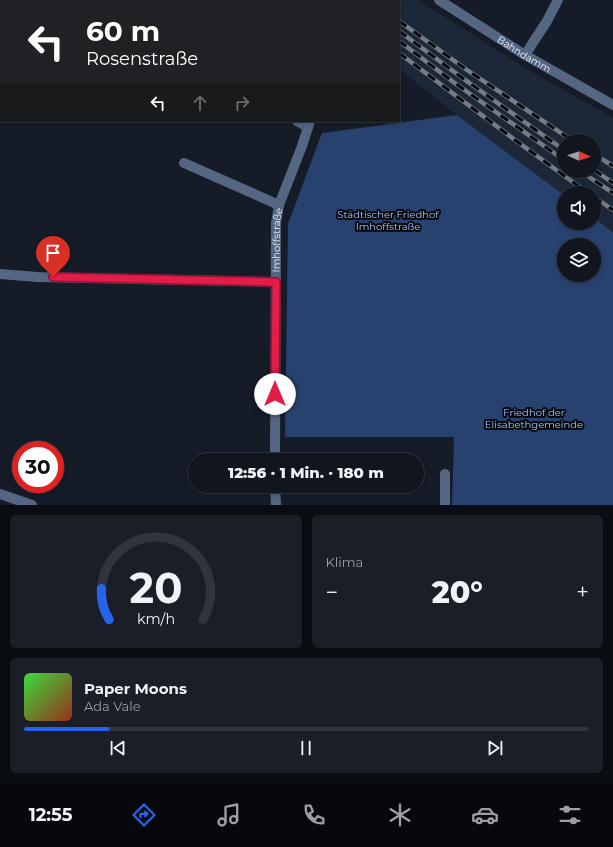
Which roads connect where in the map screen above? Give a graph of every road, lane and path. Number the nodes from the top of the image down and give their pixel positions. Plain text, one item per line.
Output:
1 (439, 0) edge
2 (558, 0) edge
3 (525, 55) junction
4 (613, 105) edge
5 (309, 124) edge
6 (184, 164) dead end
7 (279, 205) junction
8 (0, 274) edge
9 (276, 282) junction
10 (275, 453) edge
11 (445, 474) dead end
12 (276, 493) edge
13 (0, 494) edge
14 (32, 505) edge
15 (276, 505) edge
16 (445, 505) edge

1 - 3 street, Bahndamm
2 - 3 street
3 - 4 street, Bahndamm
5 - 7 street, Imhoffstraße
6 - 7 street
7 - 9 street, Imhoffstraße
8 - 9 street
9 - 10 street, Imhoffstraße
11 - 16 street
12 - 15 street
13 - 14 street

